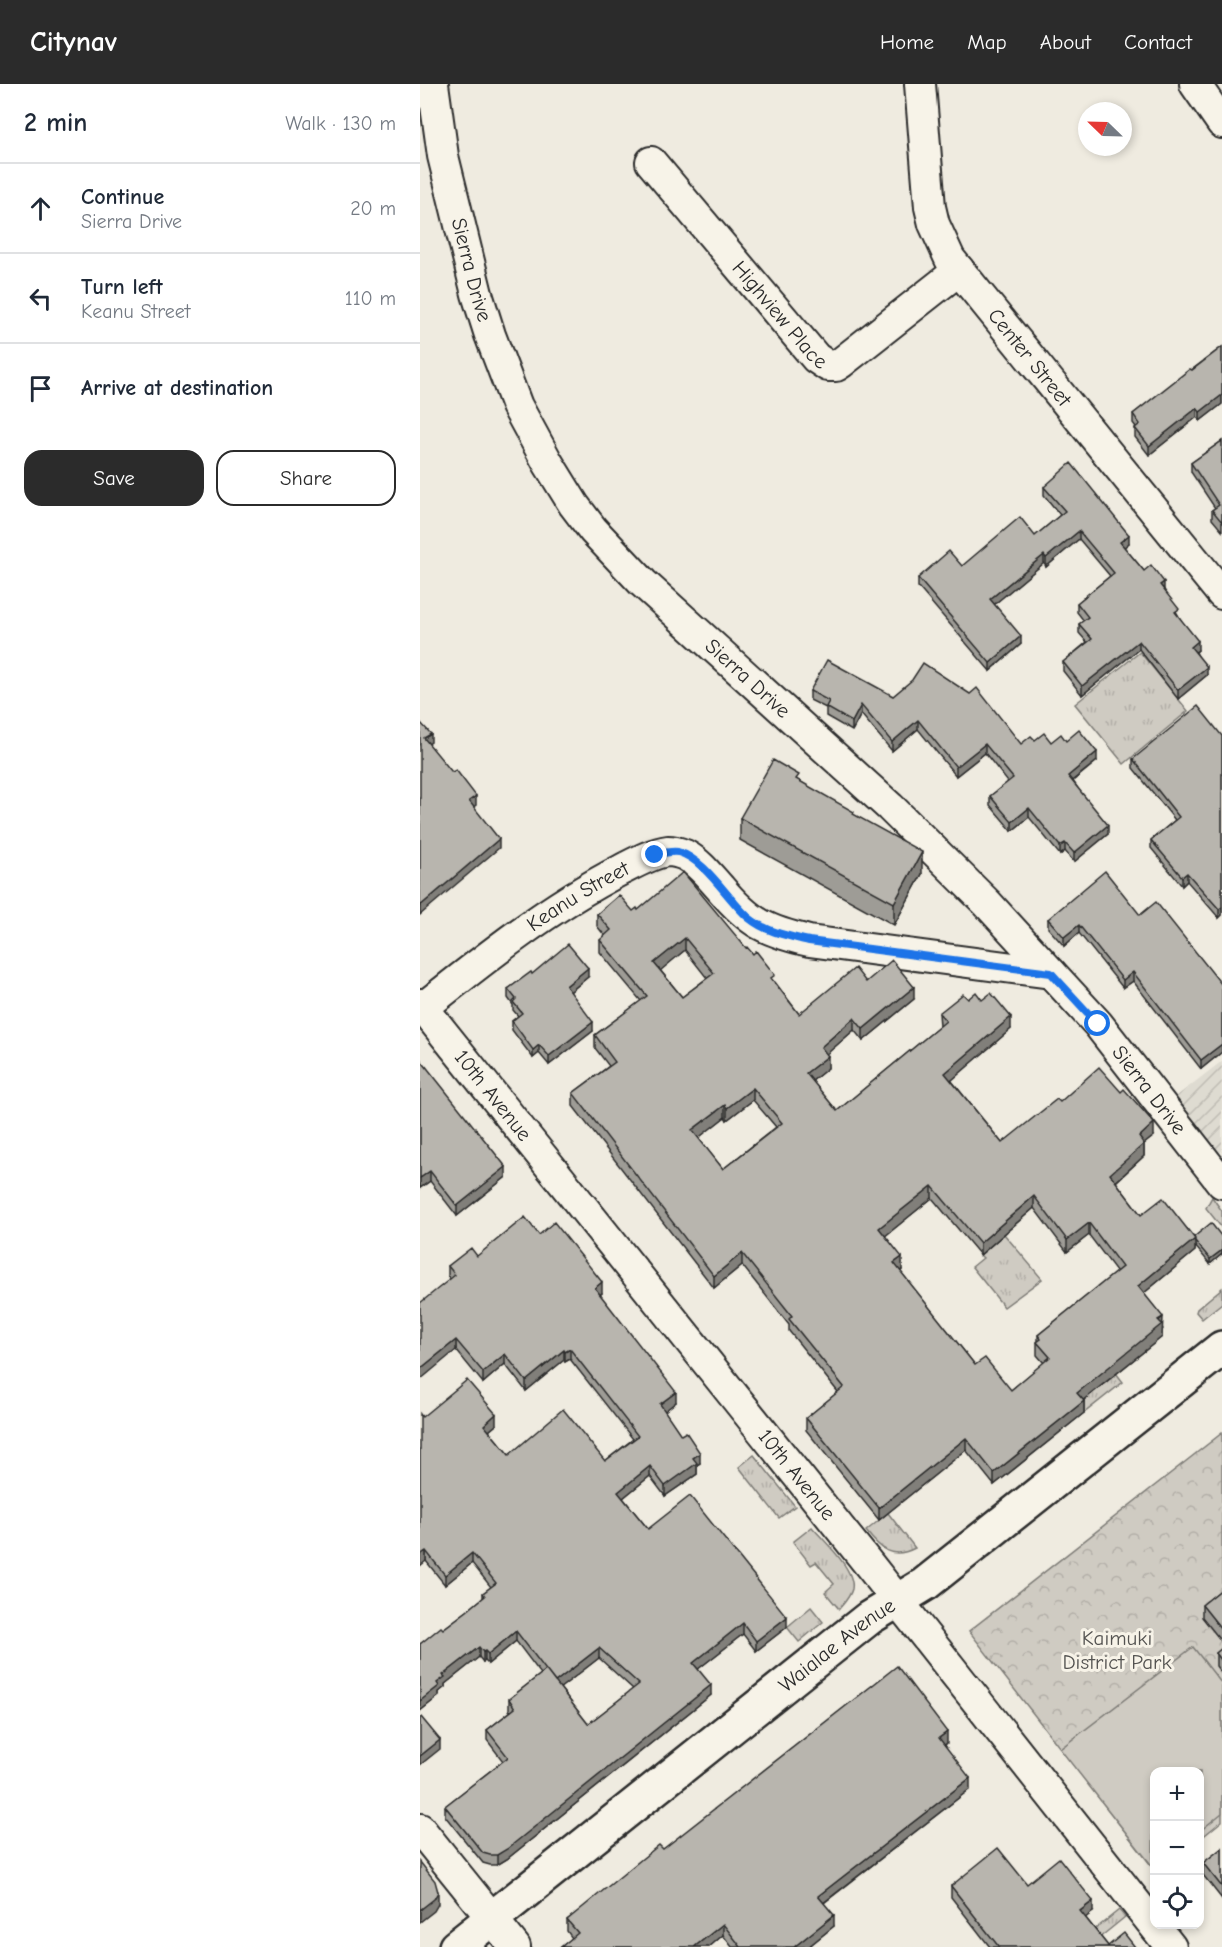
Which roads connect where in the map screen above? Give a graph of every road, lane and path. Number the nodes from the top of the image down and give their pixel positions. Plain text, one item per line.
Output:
1 (433, 84) edge
2 (920, 84) edge
3 (1195, 84) edge
4 (1222, 123) edge
5 (651, 162) dead end
6 (959, 270) junction
7 (1222, 594) edge
8 (1051, 973) junction
9 (421, 1007) edge
10 (1222, 1183) edge
11 (1222, 1348) edge
12 (897, 1601) junction
13 (420, 1829) edge
14 (491, 1918) junction
15 (456, 1947) edge
16 (515, 1947) edge
17 (1171, 1947) edge

1 - 8 street, Sierra Drive
2 - 6 street, Center Street
3 - 4 street
5 - 6 street, Highview Place
6 - 7 street, Center Street
8 - 9 street, Keanu Street
8 - 10 street, Sierra Drive
9 - 12 street, 10th Avenue
11 - 12 main road, Waialae Avenue
12 - 14 main road, Waialae Avenue
12 - 17 street, 10th Avenue
13 - 14 street
14 - 15 main road, Waialae Avenue
14 - 16 street

